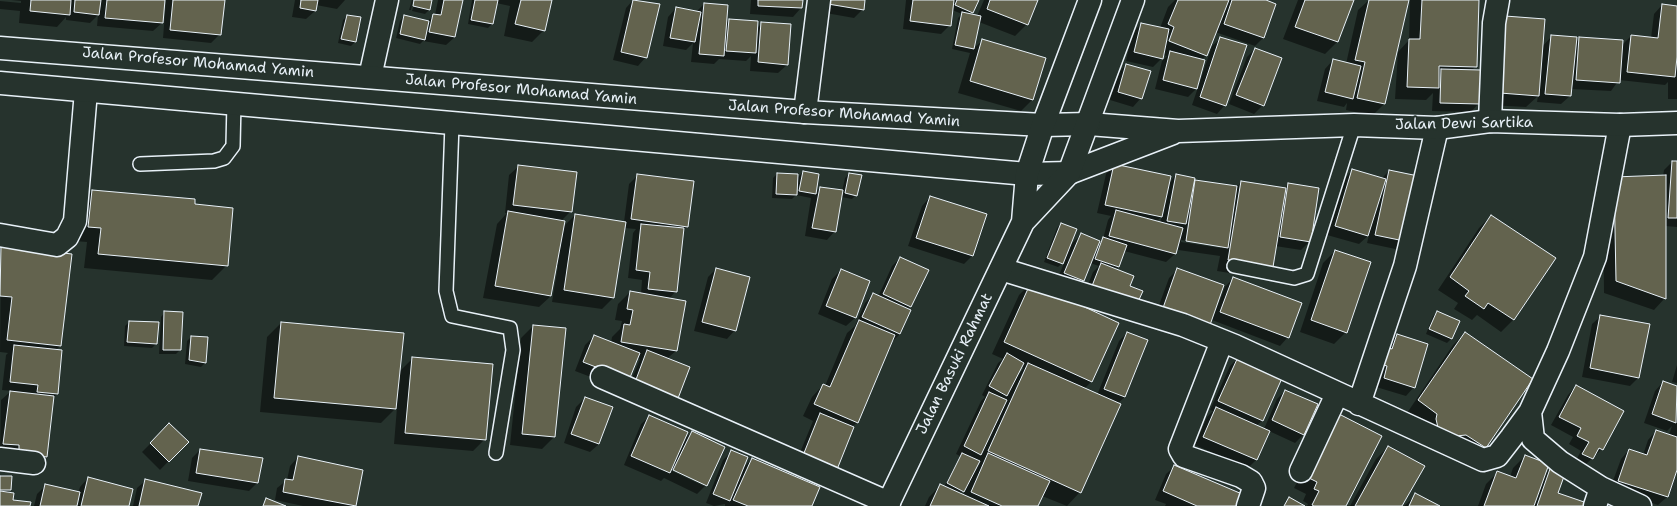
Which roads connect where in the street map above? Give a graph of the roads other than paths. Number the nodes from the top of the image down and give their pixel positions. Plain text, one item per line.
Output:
1 (387, 0) edge
2 (819, 0) edge
3 (1090, 0) edge
4 (1133, 0) edge
5 (1498, 0) edge
6 (0, 48) edge
7 (370, 77) junction
8 (0, 83) edge
9 (86, 91) junction
10 (234, 102) junction
11 (805, 112) junction
12 (1490, 122) junction
13 (1677, 122) edge
14 (452, 124) junction
15 (1089, 124) junction
16 (1043, 125) junction
17 (1354, 125) junction
18 (1620, 125) junction
19 (1437, 128) junction
20 (1178, 131) junction
21 (140, 164) dead end
22 (1070, 173) junction
23 (1027, 174) junction
24 (1023, 222) junction
25 (0, 235) edge
26 (1234, 266) dead end
27 (1001, 269) junction
28 (1222, 341) junction
29 (602, 377) dead end
30 (1337, 394) junction
31 (1359, 404) junction
32 (1530, 412) junction
33 (496, 453) dead end
34 (0, 459) edge
35 (34, 463) dead end
36 (1301, 472) dead end
37 (1598, 497) edge
38 (888, 505) edge
39 (1248, 506) edge
40 (1640, 506) edge

1 - 7 main road
2 - 11 main road
3 - 16 main road
4 - 15 main road
5 - 12 main road
6 - 7 main road, Jalan Profesor Mohamad Yamin
7 - 11 main road, Jalan Profesor Mohamad Yamin
8 - 9 main road
9 - 10 main road
9 - 25 main road
10 - 14 main road
10 - 21 lane
11 - 16 main road, Jalan Profesor Mohamad Yamin
12 - 18 main road, Jalan Dewi Sartika
12 - 19 main road, Jalan Dewi Sartika
13 - 18 main road, Jalan Dewi Sartika
14 - 23 main road
14 - 33 lane
15 - 16 main road, Jalan Profesor Mohamad Yamin
15 - 20 main road, Jalan Profesor Mohamad Yamin
15 - 22 main road
16 - 23 main road
17 - 19 main road, Jalan Dewi Sartika
17 - 20 main road, Jalan Dewi Sartika
17 - 26 lane
18 - 32 main road
19 - 31 main road
20 - 22 main road
22 - 23 main road
22 - 24 main road
23 - 24 main road
24 - 27 main road, Jalan Basuki Rahmat
27 - 28 main road
27 - 38 main road, Jalan Basuki Rahmat
28 - 30 main road
28 - 39 main road
29 - 38 main road
30 - 31 main road
30 - 36 main road
31 - 32 main road
32 - 37 main road
34 - 35 main road
37 - 40 main road

